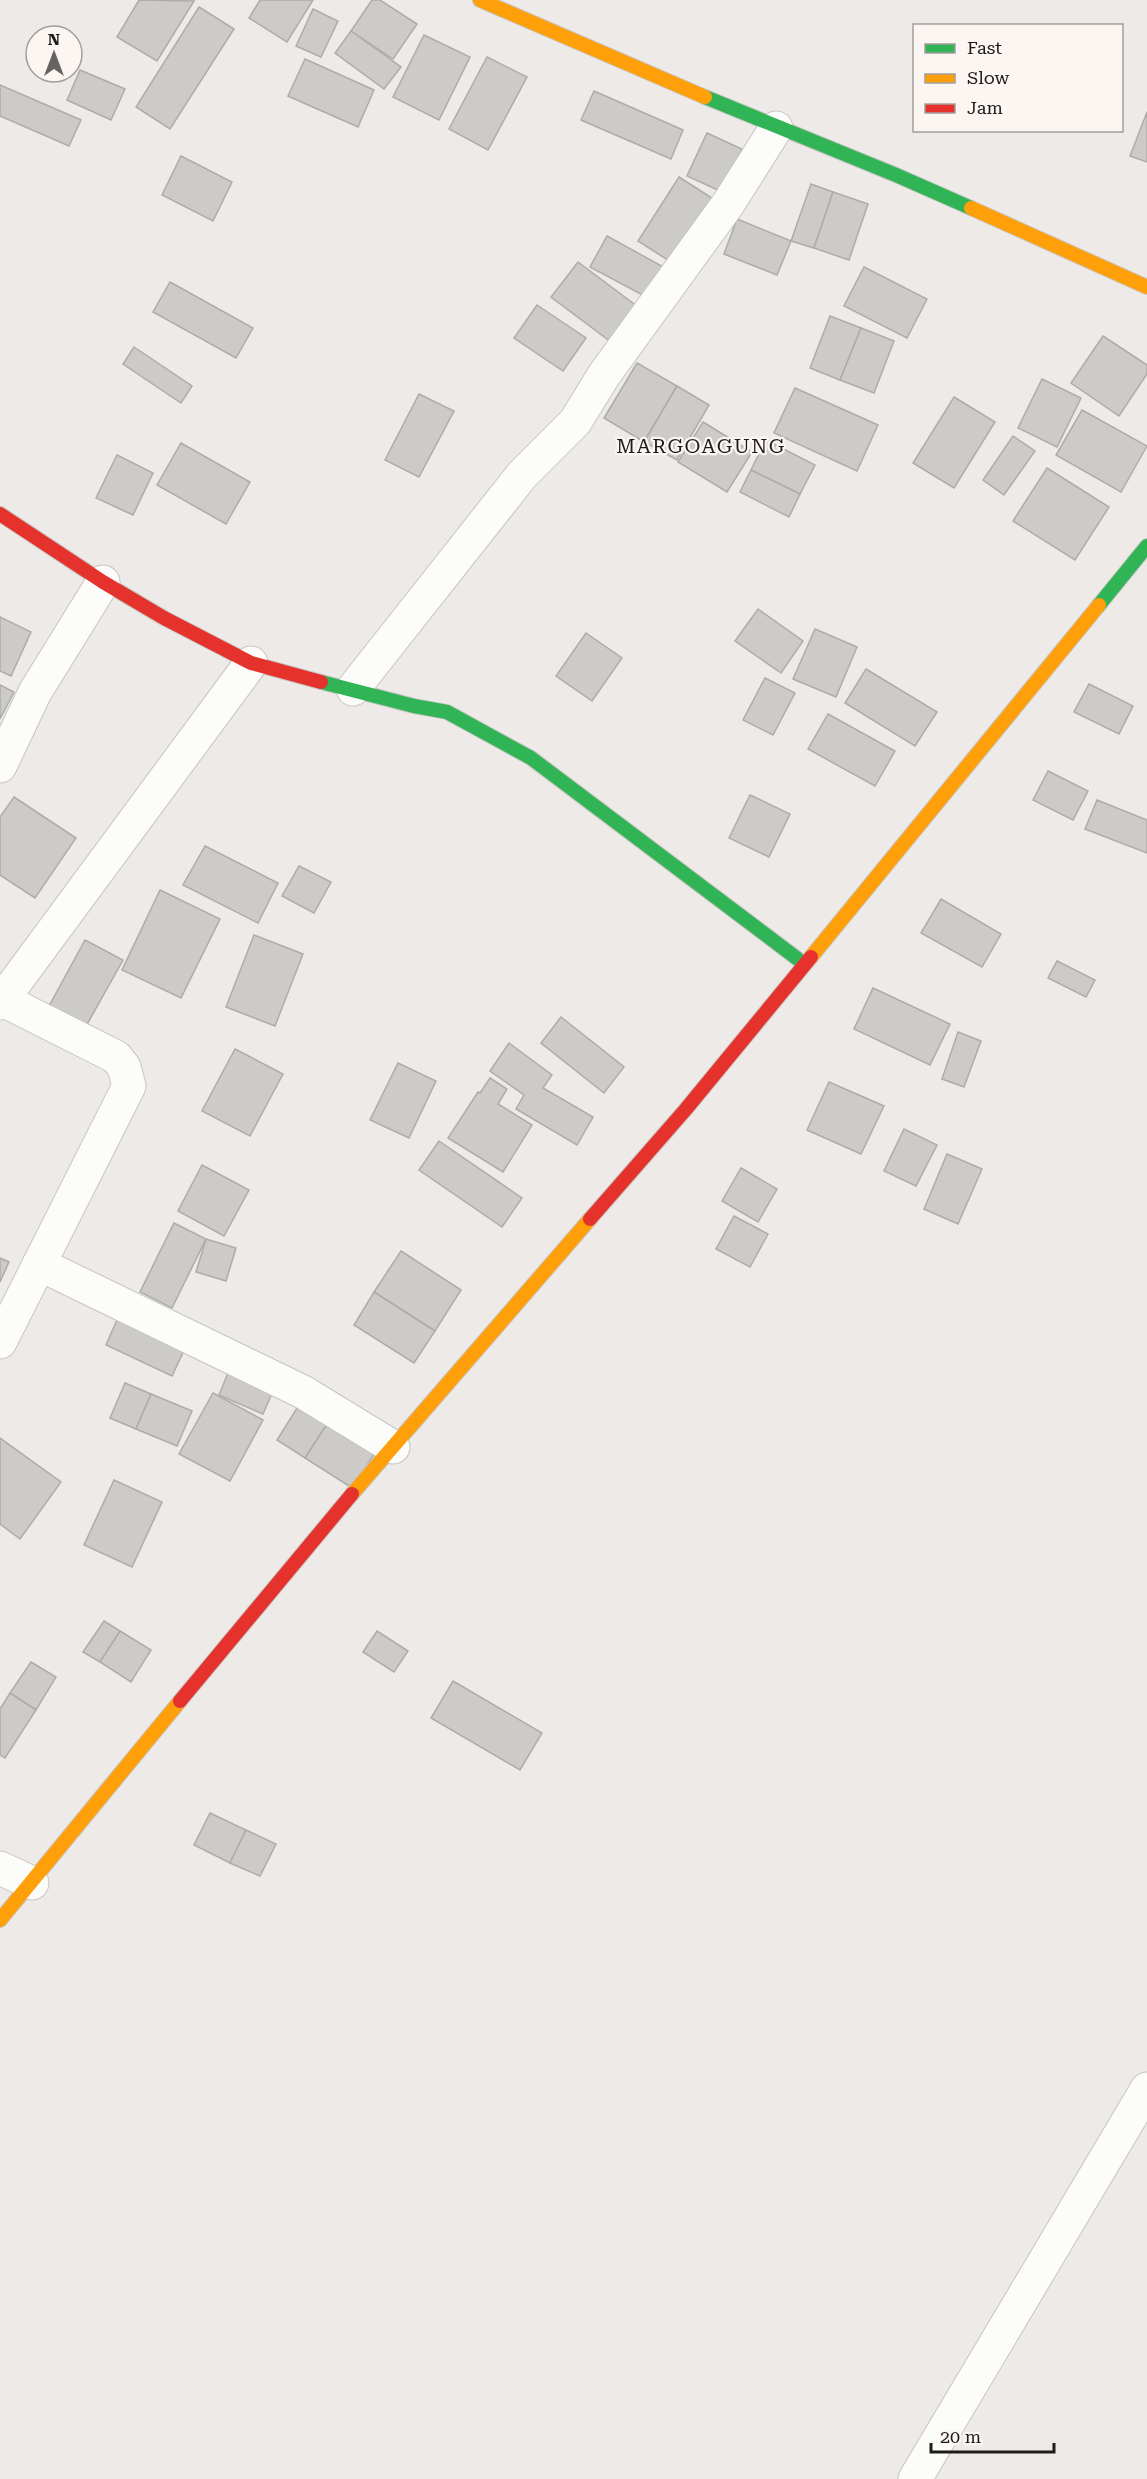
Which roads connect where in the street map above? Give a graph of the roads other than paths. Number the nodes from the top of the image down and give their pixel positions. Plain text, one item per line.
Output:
1 (480, 0) edge
2 (776, 128) junction
3 (1147, 287) edge
4 (0, 514) edge
5 (1147, 546) edge
6 (103, 582) junction
7 (251, 663) junction
8 (353, 688) junction
9 (0, 766) edge
10 (804, 963) junction
11 (2, 1001) edge
12 (39, 1264) junction
13 (0, 1342) edge
14 (393, 1447) junction
15 (0, 1868) edge
16 (32, 1883) junction
17 (0, 1920) edge
18 (1147, 2089) edge
19 (915, 2479) edge

1 - 2 street
2 - 3 street
2 - 8 street
4 - 6 street
5 - 10 street
6 - 7 street
6 - 9 street
7 - 8 street
7 - 11 street
8 - 10 street
10 - 14 street
11 - 12 street
12 - 13 street
12 - 14 street
14 - 16 street
15 - 16 street
16 - 17 street
18 - 19 street

